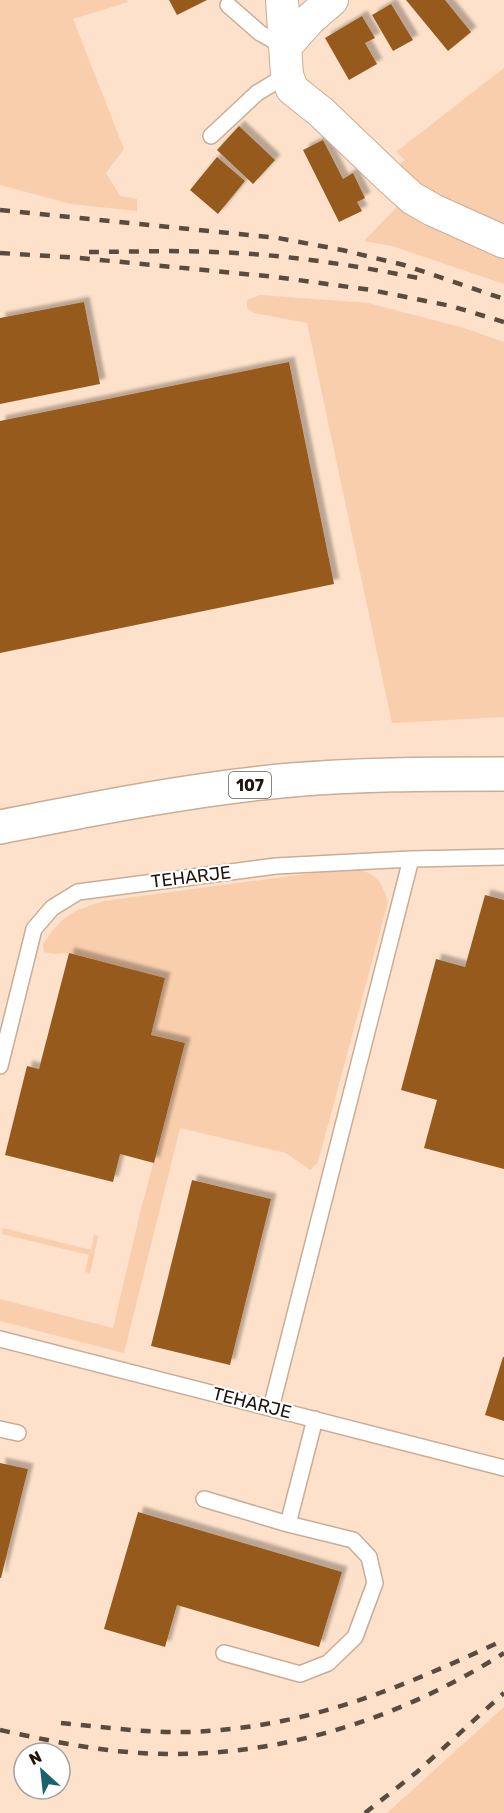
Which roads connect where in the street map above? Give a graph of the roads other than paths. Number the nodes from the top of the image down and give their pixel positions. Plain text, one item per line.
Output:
1 (282, 0) edge
2 (332, 0) edge
3 (228, 5) dead end
4 (286, 61) junction
5 (210, 136) dead end
6 (504, 243) edge
7 (504, 774) edge
8 (0, 827) edge
9 (504, 858) edge
10 (411, 859) junction
11 (0, 1066) edge
12 (0, 1339) edge
13 (271, 1408) junction
14 (315, 1419) junction
15 (0, 1429) edge
16 (18, 1433) dead end
17 (504, 1468) edge
18 (204, 1499) dead end
19 (288, 1524) junction
20 (224, 1653) dead end

1 - 4 street
2 - 4 street
3 - 4 lane
4 - 5 lane
4 - 6 street
7 - 8 main road, 107
9 - 10 lane, TEHARJE
10 - 11 lane, TEHARJE
10 - 13 lane
12 - 13 lane, TEHARJE
13 - 14 lane, TEHARJE
14 - 17 lane, TEHARJE
14 - 19 lane
15 - 16 lane
18 - 19 lane
19 - 20 lane

